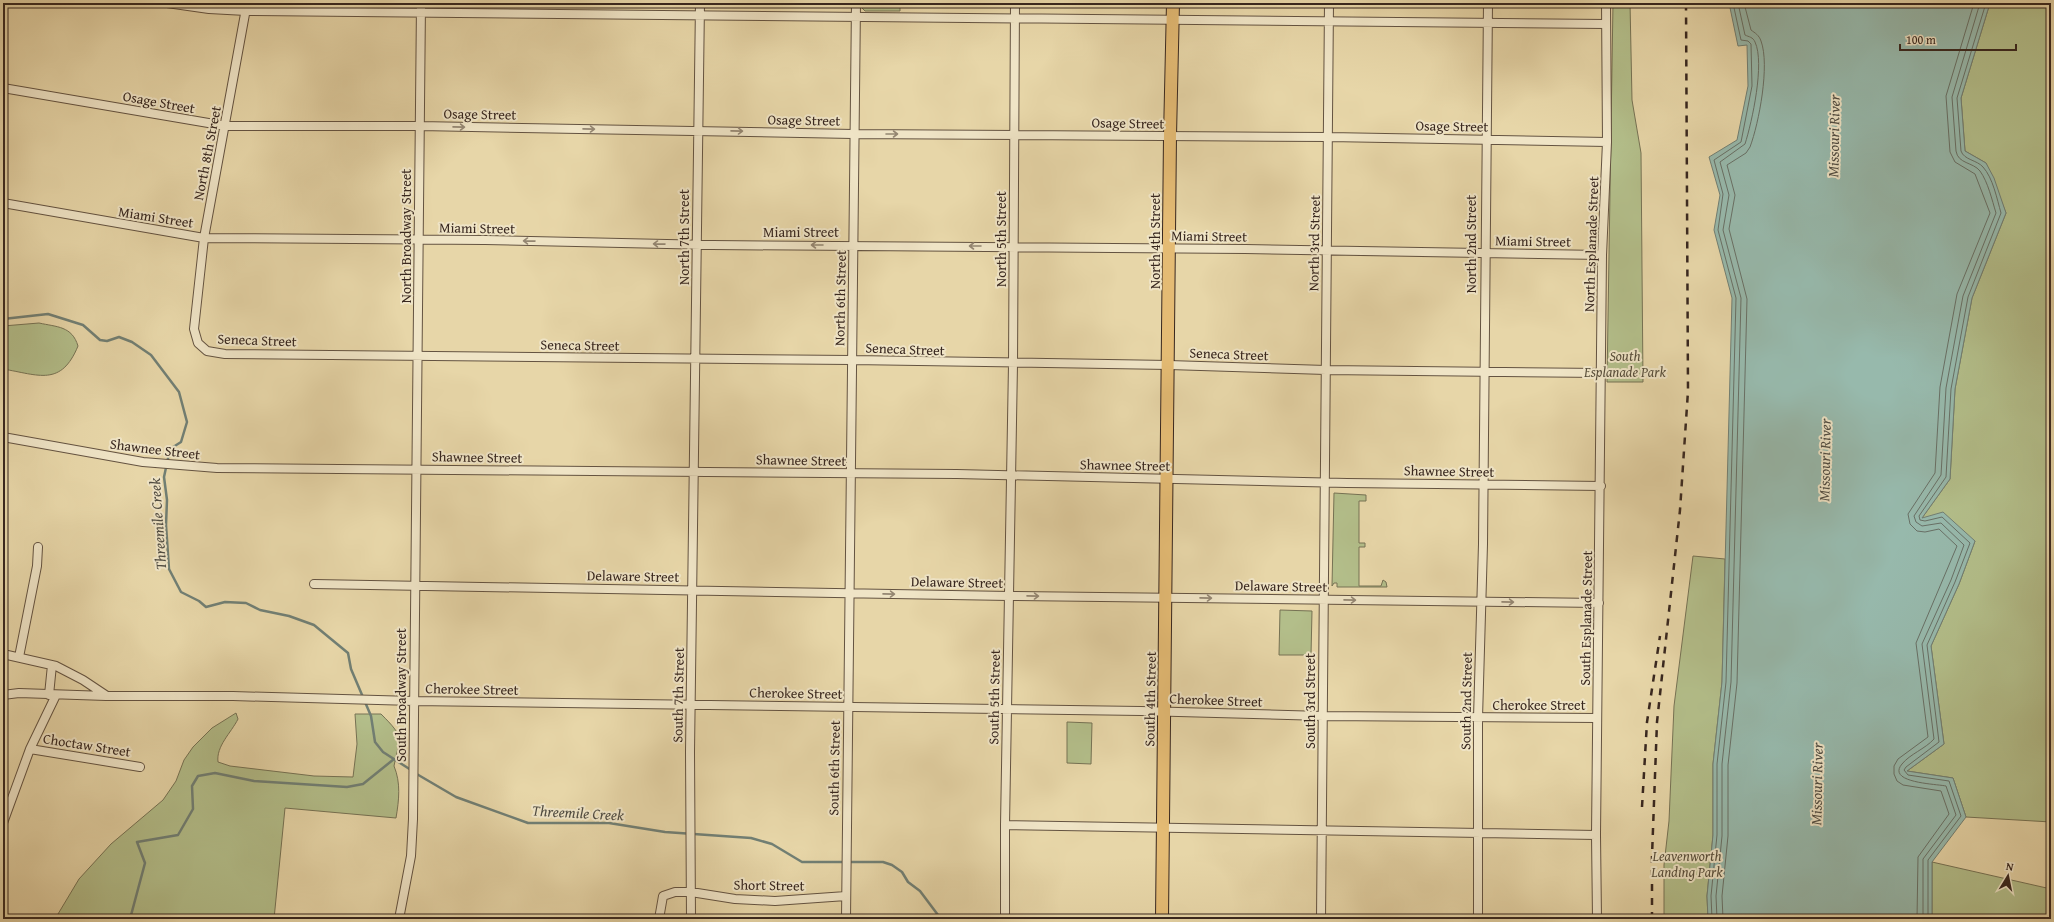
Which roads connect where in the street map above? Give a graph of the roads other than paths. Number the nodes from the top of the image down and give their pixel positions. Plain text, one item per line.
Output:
1 (167, 3) edge
2 (700, 3) edge
3 (856, 3) edge
4 (1014, 3) edge
5 (1173, 3) edge
6 (1330, 3) edge
7 (1488, 3) edge
8 (1606, 3) edge
9 (247, 7) edge
10 (421, 7) edge
11 (700, 15) junction
12 (855, 16) junction
13 (1014, 18) junction
14 (1173, 20) junction
15 (1329, 22) junction
16 (1487, 24) junction
17 (1606, 24) junction
18 (3, 88) edge
19 (226, 126) junction
20 (420, 126) junction
21 (698, 131) junction
22 (854, 134) junction
23 (1014, 134) junction
24 (1170, 136) junction
25 (1328, 137) junction
26 (1485, 139) junction
27 (1607, 142) junction
28 (3, 203) edge
29 (204, 238) junction
30 (420, 240) junction
31 (697, 245) junction
32 (854, 245) junction
33 (1014, 246) junction
34 (1170, 248) junction
35 (1327, 250) junction
36 (1484, 253) junction
37 (1602, 256) junction
38 (207, 351) joint
39 (418, 356) junction
40 (696, 359) junction
41 (852, 360) junction
42 (1013, 364) junction
43 (1169, 365) junction
44 (1326, 370) junction
45 (1484, 371) junction
46 (1602, 373) junction
47 (3, 437) edge
48 (416, 469) junction
49 (695, 472) junction
50 (851, 474) junction
51 (1011, 475) junction
52 (1167, 479) junction
53 (1324, 483) junction
54 (1483, 484) junction
55 (1601, 486) junction
56 (38, 547) dead end
57 (314, 584) dead end
58 (414, 586) junction
59 (693, 590) junction
60 (850, 593) junction
61 (1009, 596) junction
62 (1167, 598) junction
63 (1323, 600) junction
64 (1480, 602) junction
65 (1599, 603) junction
66 (3, 654) edge
67 (19, 658) junction
68 (52, 665) junction
69 (3, 695) edge
70 (53, 695) junction
71 (107, 696) junction
72 (413, 701) junction
73 (691, 705) junction
74 (849, 707) junction
75 (1007, 710) junction
76 (1164, 712) junction
77 (1323, 716) junction
78 (1478, 718) junction
79 (1597, 718) junction
80 (30, 749) junction
81 (140, 767) dead end
82 (3, 823) edge
83 (1005, 826) junction
84 (1162, 828) junction
85 (1322, 831) junction
86 (1478, 833) junction
87 (1596, 835) junction
88 (691, 892) junction
89 (846, 896) junction
90 (399, 919) edge
91 (659, 919) edge
92 (691, 919) edge
93 (846, 919) edge
94 (1005, 919) edge
95 (1162, 919) edge
96 (1321, 919) edge
97 (1478, 919) edge
98 (1597, 919) edge

1 - 9 street
2 - 11 street, North 7th Street
3 - 12 street, North 6th Street
4 - 13 street, North 5th Street
5 - 14 highway, North 4th Street
6 - 15 street, North 3rd Street
7 - 16 street, North 2nd Street
8 - 17 street, North Esplanade Street
9 - 10 street
9 - 19 street, North 8th Street
10 - 11 street
10 - 20 street, North Broadway Street
11 - 12 street
11 - 21 street, North 7th Street
12 - 13 street
12 - 22 street, North 6th Street
13 - 14 street
13 - 23 street, North 5th Street
14 - 15 street
14 - 24 highway, North 4th Street
15 - 16 street
15 - 25 street, North 3rd Street
16 - 17 street
16 - 26 street, North 2nd Street
17 - 27 street, North Esplanade Street
18 - 19 street, Osage Street
19 - 20 street, Osage Street
19 - 29 street, North 8th Street
20 -> 21 street, Osage Street
20 - 30 street, North Broadway Street
21 -> 22 street, Osage Street
21 - 31 street, North 7th Street
22 -> 23 street, Osage Street
22 - 32 street, North 6th Street
23 - 24 street, Osage Street
23 - 33 street, North 5th Street
24 - 25 street, Osage Street
24 - 34 highway, North 4th Street
25 - 26 street, Osage Street
25 - 35 street, North 3rd Street
26 - 27 street, Osage Street
26 - 36 street, North 2nd Street
27 - 37 street, North Esplanade Street
28 - 29 street, Miami Street
29 - 30 street, Miami Street
29 - 38 street, North 8th Street
31 -> 30 street, Miami Street
30 - 39 street, North Broadway Street
32 -> 31 street, Miami Street
31 - 40 street, North 7th Street
33 -> 32 street, Miami Street
32 - 41 street, North 6th Street
33 - 34 street, Miami Street
33 - 42 street, North 5th Street
34 - 35 street, Miami Street
34 - 43 highway, North 4th Street
35 - 36 street, Miami Street
35 - 44 street, North 3rd Street
36 - 37 street, Miami Street
36 - 45 street, North 2nd Street
37 - 46 street, North Esplanade Street
38 - 39 street, Seneca Street
39 - 40 street, Seneca Street
39 - 48 street, North Broadway Street
40 - 41 street, Seneca Street
40 - 49 street, North 7th Street
41 - 42 street, Seneca Street
41 - 50 street, North 6th Street
42 - 43 street, Seneca Street
42 - 51 street, North 5th Street
43 - 44 street, Seneca Street
43 - 52 highway, North 4th Street
44 - 45 street, Seneca Street
44 - 53 street, North 3rd Street
45 - 46 street, Seneca Street
45 - 54 street, North 2nd Street
46 - 55 street, North Esplanade Street
47 - 48 street, Shawnee Street
48 - 49 street, Shawnee Street
48 - 58 street, South Broadway Street
49 - 50 street, Shawnee Street
49 - 59 street, South 7th Street
50 - 51 street, Shawnee Street
50 - 60 street, South 6th Street
51 - 52 street, Shawnee Street
51 - 61 street, South 5th Street
52 - 53 street, Shawnee Street
52 - 62 highway, South 4th Street
53 - 54 street, Shawnee Street
53 - 63 street, South 3rd Street
54 - 55 street, Shawnee Street
54 - 64 street, South 2nd Street
55 - 65 street, South Esplanade Street
56 - 67 street
57 - 58 street, Delaware Street
58 - 59 street, Delaware Street
58 - 72 street, South Broadway Street
59 - 60 street, Delaware Street
59 - 73 street, South 7th Street
60 -> 61 street, Delaware Street
60 - 74 street, South 6th Street
61 -> 62 street, Delaware Street
61 - 75 street, South 5th Street
62 -> 63 street, Delaware Street
62 - 76 highway, South 4th Street
63 -> 64 street, Delaware Street
63 - 77 street, South 3rd Street
64 -> 65 street, Delaware Street
64 - 78 street, South 2nd Street
65 - 79 street, South Esplanade Street
66 - 67 street
67 - 68 street
68 - 70 street
68 - 71 street
69 - 70 street, Cherokee Street
70 - 71 street, Cherokee Street
70 - 80 street
71 - 72 street, Cherokee Street
72 - 73 street, Cherokee Street
72 - 90 street, South Broadway Street
73 - 74 street, Cherokee Street
73 - 88 street, South 7th Street
74 - 75 street, Cherokee Street
74 - 89 street, South 6th Street
75 - 76 street, Cherokee Street
75 - 83 street, South 5th Street
76 - 77 street, Cherokee Street
76 - 84 highway, South 4th Street
77 - 78 street, Cherokee Street
77 - 85 street, South 3rd Street
78 - 79 street, Cherokee Street
78 - 86 street, South 2nd Street
79 - 87 street, South Esplanade Street
80 - 81 street, Choctaw Street
80 - 82 street
83 - 84 street
83 - 94 street, South 5th Street
84 - 85 street
84 - 95 highway, South 4th Street
85 - 86 street
85 - 96 street, South 3rd Street
86 - 87 street
86 - 97 street, South 2nd Street
87 - 98 street, South Esplanade Street
88 - 89 street, Short Street
88 - 91 street, Short Street
88 - 92 street, South 7th Street
89 - 93 street, South 6th Street

